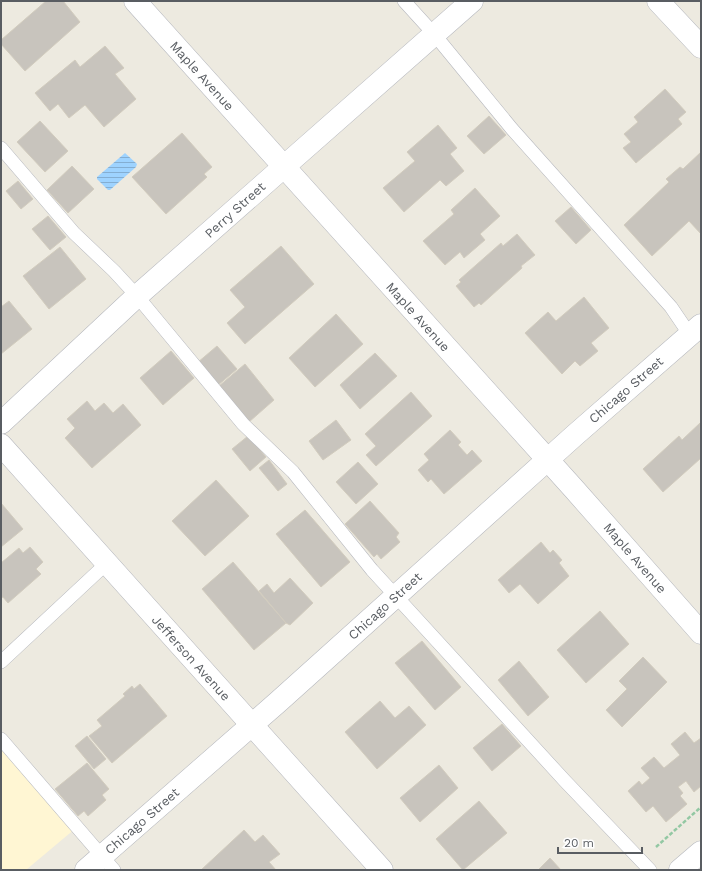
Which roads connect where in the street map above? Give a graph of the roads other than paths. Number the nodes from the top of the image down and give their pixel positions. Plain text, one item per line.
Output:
1 (135, 1) edge
2 (404, 1) edge
3 (472, 1) edge
4 (658, 1) edge
5 (434, 34) junction
6 (701, 47) edge
7 (1, 148) edge
8 (283, 168) junction
9 (137, 296) junction
10 (696, 330) edge
11 (1, 423) edge
12 (1, 446) edge
13 (547, 461) junction
14 (106, 564) junction
15 (396, 595) junction
16 (701, 633) edge
17 (1, 662) edge
18 (252, 724) junction
19 (1, 739) edge
20 (701, 852) edge
21 (101, 865) edge
22 (645, 865) edge
23 (382, 870) edge
24 (680, 870) edge

1 - 8 street, Maple Avenue
2 - 5 lane
3 - 5 street, Perry Street
4 - 6 street
5 - 8 street, Perry Street
5 - 10 lane
7 - 9 lane
8 - 9 street, Perry Street
8 - 13 street, Maple Avenue
9 - 11 street, Perry Street
9 - 15 lane
10 - 13 street, Chicago Street
12 - 14 street, Jefferson Avenue
13 - 15 street, Chicago Street
13 - 16 street, Maple Avenue
14 - 17 lane
14 - 18 street, Jefferson Avenue
15 - 18 street, Chicago Street
15 - 22 lane
18 - 21 street, Chicago Street
18 - 23 street, Jefferson Avenue
19 - 21 lane
20 - 24 street

